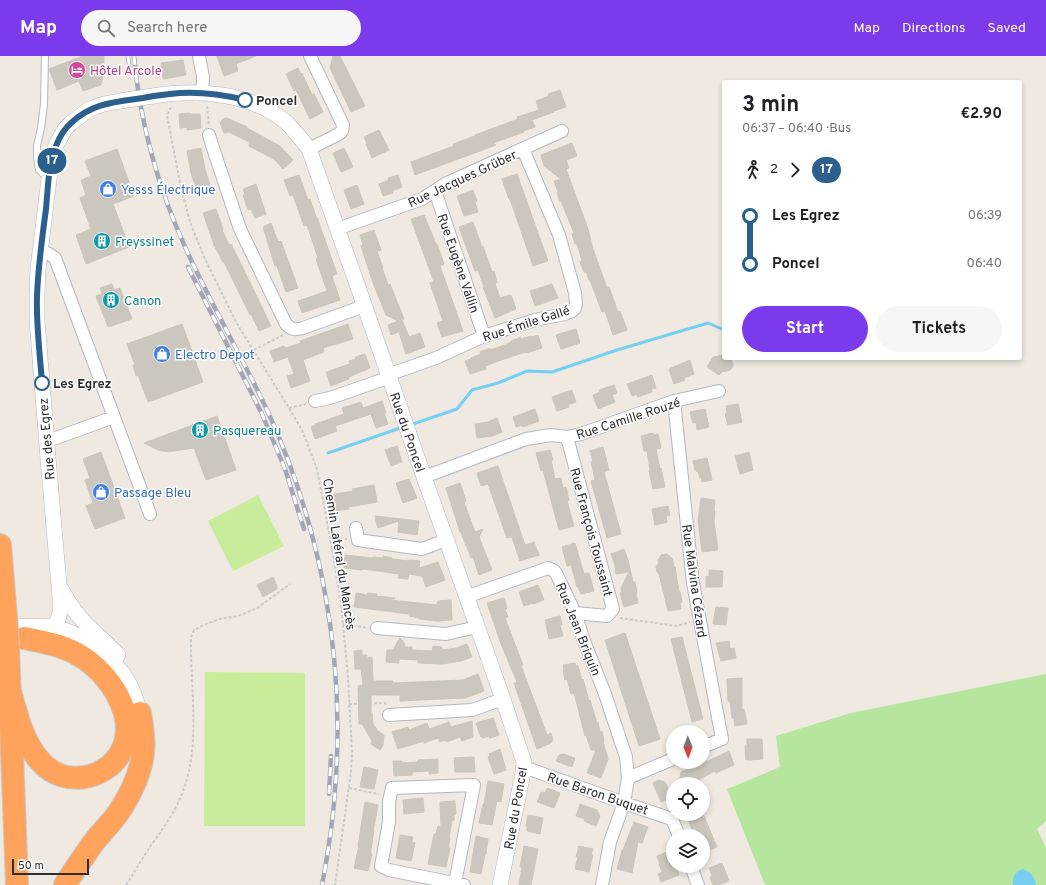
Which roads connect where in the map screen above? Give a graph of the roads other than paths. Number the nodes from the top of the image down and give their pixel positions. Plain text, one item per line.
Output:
1 (45, 56) edge
2 (199, 56) edge
3 (310, 56) edge
4 (153, 96) joint
5 (205, 98) junction
6 (562, 131) dead end
7 (209, 135) road end
8 (309, 149) junction
9 (524, 149) junction
10 (49, 178) junction
11 (435, 191) junction
12 (337, 229) junction
13 (41, 250) junction
14 (364, 306) junction
15 (484, 336) junction
16 (389, 376) junction
17 (719, 391) dead end
18 (314, 401) road end
19 (674, 401) junction
20 (114, 417) junction
21 (567, 437) junction
22 (46, 440) junction
23 (424, 477) junction
24 (150, 514) dead end
25 (356, 528) dead end
26 (446, 540) junction
27 (0, 545) edge
28 (59, 585) junction
29 (466, 597) junction
30 (60, 605) junction
31 (575, 613) junction
32 (52, 627) junction
33 (477, 627) junction
34 (377, 628) road end
35 (12, 633) edge
36 (128, 680) junction
37 (9, 688) junction
38 (503, 699) junction
39 (140, 712) joint
40 (389, 714) road end
41 (710, 744) edge
42 (666, 762) edge
43 (524, 767) junction
44 (628, 778) junction
45 (624, 803) junction
46 (676, 829) edge
47 (694, 873) edge
48 (459, 884) edge
49 (17, 885) edge
50 (65, 885) edge
51 (500, 885) edge
52 (602, 885) edge
53 (698, 885) edge

1 - 10 lane
2 - 5 street
3 - 8 street
4 - 5 street, Rue du Poncel
4 - 10 street, Rue des Egrez, bridge
5 - 8 street, Rue du Poncel
6 - 9 street, Rue Jacques Grüber
7 - 14 street
8 - 12 street, Rue du Poncel
9 - 11 street, Rue Jacques Grüber
9 - 15 street, Rue Émile Gallé
10 - 13 street, Rue des Egrez
11 - 12 street, Rue Jacques Grüber
11 - 15 street, Rue Eugène Vallin
12 - 14 street, Rue du Poncel
13 - 20 street
13 - 22 street, Rue des Egrez
14 - 16 street, Rue du Poncel
15 - 16 street, Rue Émile Gallé
16 - 18 street, Rue Émile Gallé
16 - 23 street, Rue du Poncel
17 - 19 street, Rue Camille Rouzé
19 - 21 street, Rue Camille Rouzé
19 - 41 street, Rue Malvina Cézard
20 - 22 street
20 - 24 street
21 - 23 street, Rue Camille Rouzé
21 - 31 street, Rue François Toussaint
22 - 28 street, Rue des Egrez
23 - 26 street, Rue du Poncel
25 - 26 street
26 - 29 street, Rue du Poncel
27 - 35 highway
28 - 30 street, Rue des Egrez
28 - 36 street
29 - 31 street, Rue Jean Briquin
29 - 33 street, Rue du Poncel
30 - 32 street, Rue des Egrez
30 - 35 street
31 - 44 street, Rue Jean Briquin
32 - 35 street
32 - 36 street
33 - 34 street
33 - 38 street, Rue du Poncel
35 - 37 highway
35 - 37 highway
36 - 39 street
37 - 49 highway
38 - 40 street
38 - 43 street, Rue du Poncel
39 - 50 highway
42 - 44 street
43 - 45 street, Rue Baron Buquet
43 - 51 street, Rue du Poncel
44 - 45 street
45 - 46 street, Rue Baron Buquet
45 - 52 street
47 - 53 street
48 - 48 street

